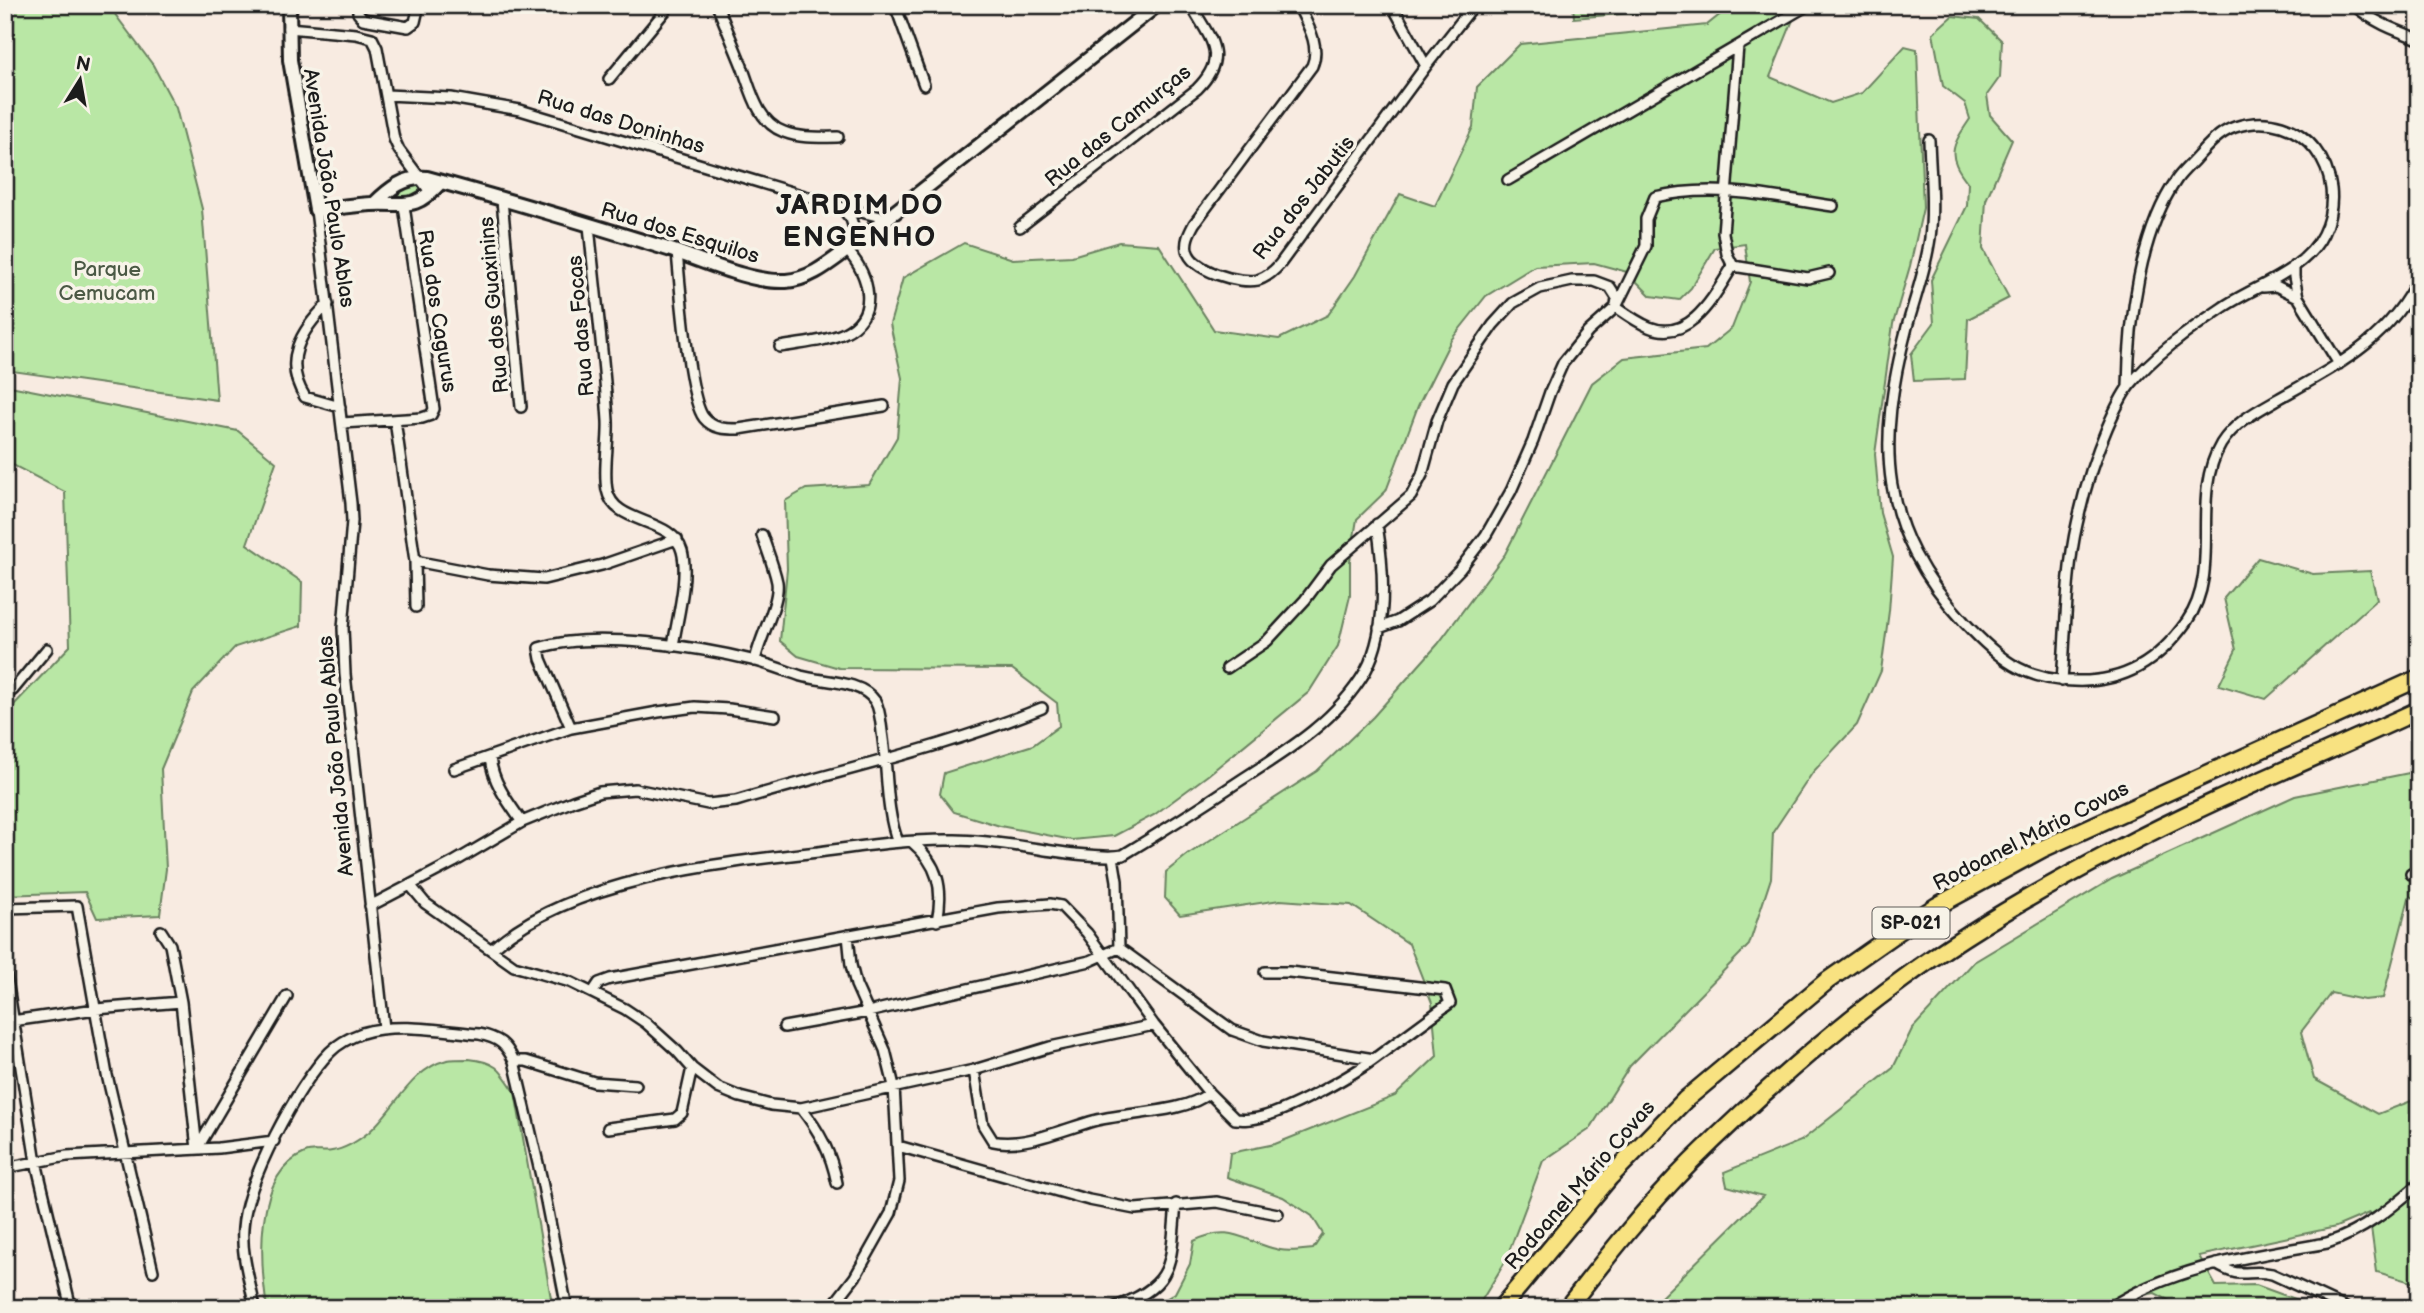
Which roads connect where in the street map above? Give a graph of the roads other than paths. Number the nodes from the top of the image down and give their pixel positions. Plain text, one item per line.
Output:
1 (289, 5) edge
2 (358, 5) edge
3 (419, 5) edge
4 (670, 5) edge
5 (717, 5) edge
6 (894, 5) edge
7 (1157, 5) edge
8 (1191, 5) edge
9 (1298, 5) edge
10 (1392, 5) edge
11 (1474, 5) edge
12 (1808, 5) edge
13 (2354, 5) edge
14 (288, 28) junction
15 (2419, 39) edge
16 (1738, 46) junction
17 (1426, 66) junction
18 (609, 79) dead end
19 (924, 85) dead end
20 (386, 94) junction
21 (838, 137) dead end
22 (1929, 140) dead end
23 (421, 178) junction
24 (1507, 180) dead end
25 (440, 183) junction
26 (1727, 189) junction
27 (431, 193) junction
28 (502, 200) junction
29 (374, 204) junction
30 (404, 206) junction
31 (1833, 206) dead end
32 (841, 207) junction
33 (316, 211) junction
34 (885, 218) junction
35 (589, 225) junction
36 (1020, 227) dead end
37 (858, 241) junction
38 (847, 250) junction
39 (677, 252) junction
40 (1733, 266) junction
41 (2294, 266) junction
42 (1829, 273) dead end
43 (2419, 278) edge
44 (2258, 288) junction
45 (2298, 296) junction
46 (328, 304) junction
47 (1616, 307) junction
48 (780, 347) dead end
49 (2339, 364) junction
50 (2128, 387) junction
51 (884, 406) dead end
52 (340, 407) junction
53 (521, 407) dead end
54 (395, 420) junction
55 (342, 423) junction
56 (1377, 524) junction
57 (762, 535) dead end
58 (677, 539) junction
59 (415, 561) junction
60 (416, 607) dead end
61 (1379, 628) junction
62 (673, 646) junction
63 (47, 649) dead end
64 (755, 661) junction
65 (1227, 668) dead end
66 (2419, 678) edge
67 (2062, 681) junction
68 (5, 695) edge
69 (1042, 708) dead end
70 (2419, 710) edge
71 (775, 716) dead end
72 (572, 729) junction
73 (490, 758) junction
74 (886, 760) junction
75 (454, 769) dead end
76 (522, 822) junction
77 (898, 842) junction
78 (912, 842) junction
79 (1113, 857) junction
80 (410, 886) junction
81 (370, 906) junction
82 (5, 908) edge
83 (937, 920) junction
84 (161, 931) dead end
85 (848, 935) junction
86 (1119, 948) junction
87 (492, 949) junction
88 (1102, 954) junction
89 (5, 967) edge
90 (1265, 972) dead end
91 (593, 992) junction
92 (287, 996) dead end
93 (181, 1002) junction
94 (96, 1009) junction
95 (868, 1012) junction
96 (10, 1021) edge
97 (1154, 1025) junction
98 (784, 1027) dead end
99 (384, 1028) junction
100 (1374, 1059) junction
101 (514, 1061) junction
102 (691, 1068) junction
103 (974, 1070) junction
104 (636, 1085) dead end
105 (894, 1086) junction
106 (1209, 1093) junction
107 (801, 1108) junction
108 (608, 1128) dead end
109 (274, 1140) junction
110 (898, 1146) junction
111 (197, 1149) junction
112 (125, 1152) junction
113 (36, 1162) junction
114 (5, 1168) edge
115 (837, 1183) dead end
116 (2419, 1184) edge
117 (1176, 1204) junction
118 (1278, 1214) dead end
119 (2216, 1264) junction
120 (153, 1271) dead end
121 (71, 1308) edge
122 (254, 1308) edge
123 (567, 1308) edge
124 (831, 1308) edge
125 (1114, 1308) edge
126 (1501, 1308) edge
127 (1567, 1308) edge
128 (2109, 1308) edge
129 (2346, 1308) edge

1 - 14 street, Avenida João Paulo Ablas
2 - 3 street
4 - 18 street
5 - 21 street
6 - 19 street
7 - 34 street, Rua dos Esquilos
8 - 36 street, Rua das Camurças
9 - 17 street, Rua dos Jabutis
10 - 17 street
11 - 17 street, Rua dos Jabutis
12 - 16 street
13 - 15 street
14 - 20 street
14 - 33 street, Avenida João Paulo Ablas
16 - 24 street
16 - 26 street
20 - 23 street
20 - 32 street, Rua das Doninhas
22 - 67 street
23 - 25 street, Rua dos Esquilos
23 - 27 street
23 - 29 street
25 - 27 street
25 - 28 street, Rua dos Esquilos
26 - 31 street
26 - 40 street
26 - 47 street
27 - 30 street
28 - 35 street, Rua dos Esquilos
28 - 53 street, Rua dos Guaxinins
29 - 30 street
29 - 33 street
30 - 54 street, Rua dos Cagurus
32 - 34 street, Rua das Doninhas
32 - 37 street
33 - 46 street, Avenida João Paulo Ablas
34 - 37 street, Rua dos Esquilos
35 - 39 street, Rua dos Esquilos
35 - 58 street, Rua das Focas
37 - 38 street, Rua dos Esquilos
38 - 39 street, Rua dos Esquilos
38 - 48 street
39 - 51 street
40 - 42 street
40 - 47 street
41 - 44 street
41 - 45 street
41 - 50 street
43 - 49 street
44 - 45 street
44 - 50 street
45 - 49 street
46 - 52 street, Avenida João Paulo Ablas
46 - 52 street
47 - 56 street
47 - 61 street
49 - 67 street
50 - 67 street
52 - 55 street, Avenida João Paulo Ablas
54 - 55 street, Rua dos Cagurus
54 - 59 street
55 - 81 street, Avenida João Paulo Ablas
56 - 61 street
56 - 65 street
57 - 64 street
58 - 59 street
58 - 62 street
59 - 60 street
61 - 79 street
62 - 64 street
62 - 72 street
63 - 68 street
64 - 74 street
66 - 126 highway, Rodoanel Mário Covas / SP-021
69 - 74 street
70 - 127 highway, SP-021
71 - 72 street
72 - 73 street
73 - 75 street
73 - 76 street
74 - 76 street
74 - 77 street
76 - 80 street
77 - 78 street
77 - 87 street
78 - 79 street
78 - 83 street
79 - 86 street
80 - 81 street
80 - 87 street
81 - 99 street, Avenida João Paulo Ablas
82 - 94 street
83 - 85 street
83 - 88 street
84 - 93 street
85 - 91 street
85 - 95 street
86 - 88 street
86 - 100 street
87 - 91 street
88 - 95 street
88 - 97 street
89 - 96 street
90 - 100 street
91 - 102 street
92 - 111 street
93 - 94 street
93 - 111 street
94 - 96 street
94 - 112 street
95 - 98 street
95 - 105 street
96 - 113 street
97 - 103 street
97 - 106 street
99 - 101 street
99 - 109 street
100 - 106 street
101 - 104 street
101 - 123 street
102 - 107 street
102 - 108 street
103 - 105 street
103 - 106 street
105 - 107 street
105 - 110 street
107 - 115 street
109 - 111 street
109 - 122 street
110 - 117 street
110 - 124 street
111 - 112 street
112 - 113 street
112 - 120 street
113 - 114 street
113 - 121 street
116 - 119 street
117 - 118 street
117 - 125 street
119 - 128 street
119 - 129 street

